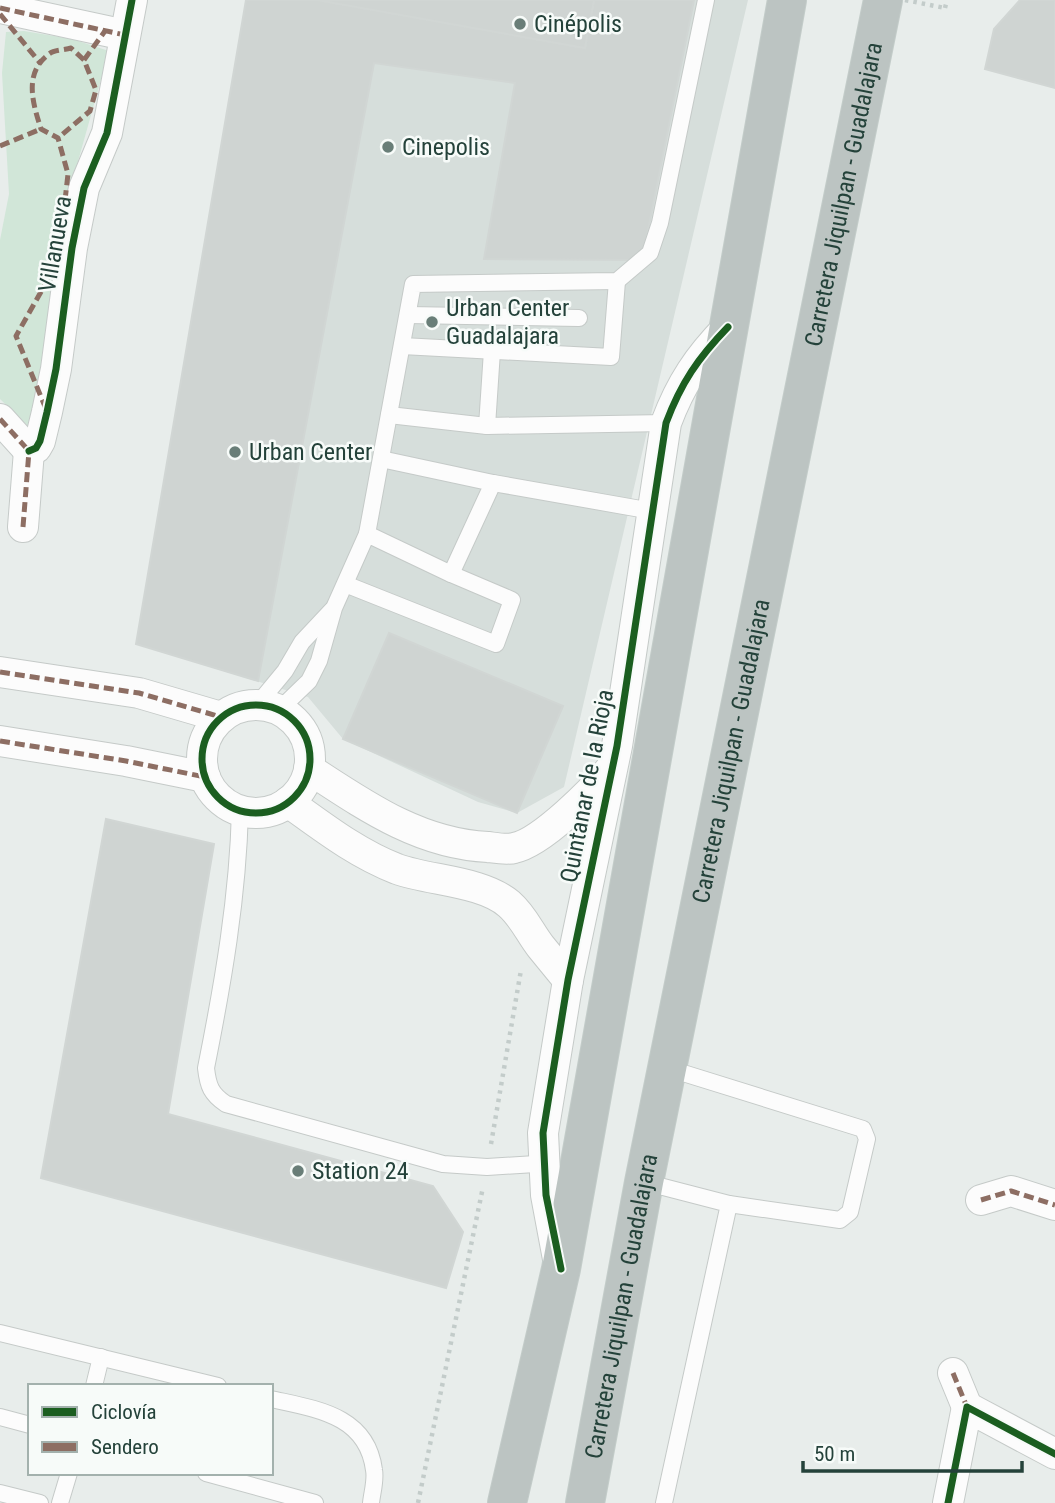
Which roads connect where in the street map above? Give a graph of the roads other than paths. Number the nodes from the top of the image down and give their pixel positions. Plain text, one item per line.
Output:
1 (132, 0) edge
2 (706, 0) edge
3 (787, 0) edge
4 (883, 0) edge
5 (0, 8) edge
6 (125, 35) junction
7 (617, 281) junction
8 (408, 315) junction
9 (579, 318) dead end
10 (728, 327) junction
11 (402, 346) junction
12 (492, 351) junction
13 (389, 415) junction
14 (0, 419) edge
15 (666, 423) junction
16 (487, 426) junction
17 (29, 451) junction
18 (381, 459) junction
19 (493, 483) junction
20 (652, 511) junction
21 (23, 527) dead end
22 (367, 534) junction
23 (451, 574) junction
24 (345, 584) junction
25 (334, 608) junction
26 (0, 672) edge
27 (268, 708) junction
28 (221, 717) junction
29 (0, 741) edge
30 (612, 767) junction
31 (309, 769) junction
32 (205, 777) junction
33 (288, 802) junction
34 (240, 810) junction
35 (390, 819) junction
36 (370, 857) junction
37 (568, 980) junction
38 (667, 1069) junction
39 (562, 1162) junction
40 (644, 1182) junction
41 (981, 1200) dead end
42 (729, 1204) junction
43 (1055, 1205) edge
44 (0, 1333) edge
45 (101, 1357) junction
46 (953, 1373) dead end
47 (94, 1384) edge
48 (210, 1384) edge
49 (273, 1399) edge
50 (967, 1408) junction
51 (0, 1417) edge
52 (28, 1424) edge
53 (1055, 1454) edge
54 (68, 1475) edge
55 (213, 1475) edge
56 (0, 1493) edge
57 (40, 1503) edge
58 (60, 1503) edge
59 (315, 1503) edge
60 (371, 1503) edge
61 (507, 1503) edge
62 (585, 1503) edge
63 (664, 1503) edge
64 (948, 1503) edge

1 - 6 street, Villanueva
2 - 7 lane
3 - 10 highway
4 - 38 highway, Carretera Jiquilpan - Guadalajara
5 - 6 street
6 - 17 street, Villanueva
7 - 8 lane
7 - 12 lane
8 - 9 lane
8 - 11 lane
10 - 15 street, Quintanar de la Rioja
10 - 39 highway
11 - 12 lane
11 - 13 lane
12 - 16 lane
13 - 16 lane
13 - 18 lane
14 - 17 street
15 - 16 lane
15 - 20 street, Quintanar de la Rioja
17 - 21 street, Villanueva
18 - 19 lane
18 - 22 lane
19 - 20 lane
19 - 23 lane
20 - 30 street, Quintanar de la Rioja
22 - 23 lane
22 - 24 lane
23 - 24 lane
24 - 25 lane
25 - 27 lane
25 - 27 lane
26 - 28 street
27 - 28 street
27 - 31 street
28 - 32 street
29 - 32 street
30 - 35 street, Quintanar de la Rioja
30 - 37 street, Quintanar de la Rioja
31 - 33 street
31 - 35 street, Quintanar de la Rioja
32 - 34 street
33 - 34 street
33 - 36 street
34 - 39 lane
35 - 36 street
36 - 37 street
37 - 39 street, Quintanar de la Rioja
38 - 40 highway, Carretera Jiquilpan - Guadalajara
38 - 42 lane
39 - 61 highway
40 - 42 lane
40 - 62 highway, Carretera Jiquilpan - Guadalajara
41 - 43 street
42 - 63 lane
44 - 45 lane
45 - 47 lane
45 - 48 lane
46 - 50 street
49 - 60 lane
50 - 53 street
50 - 64 street
51 - 52 lane
54 - 58 lane
55 - 59 lane
56 - 57 lane

